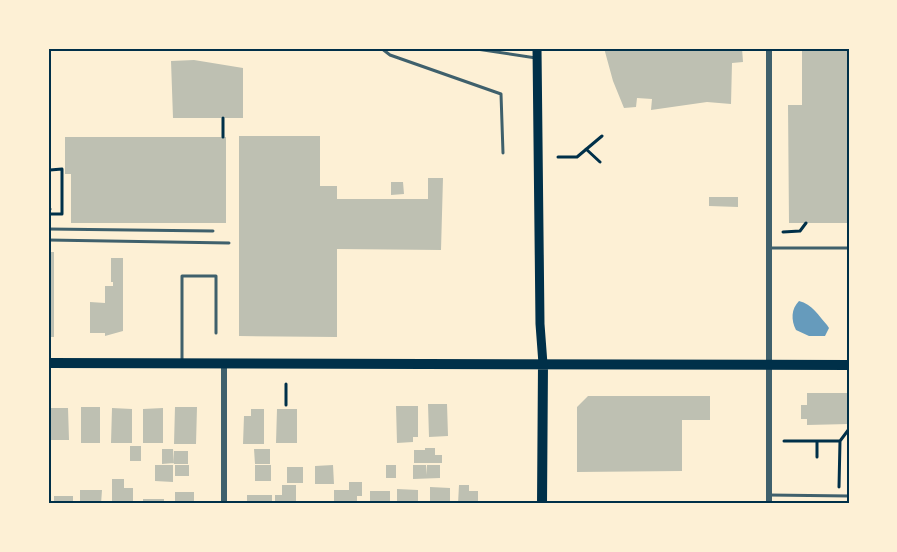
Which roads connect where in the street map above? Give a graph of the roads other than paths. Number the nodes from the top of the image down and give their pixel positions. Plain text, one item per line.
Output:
1 (381, 48) edge
2 (470, 48) edge
3 (769, 48) edge
4 (537, 53) edge
5 (502, 153) dead end
6 (48, 229) edge
7 (213, 231) dead end
8 (48, 240) edge
9 (229, 243) dead end
10 (769, 248) junction
11 (849, 248) edge
12 (216, 333) dead end
13 (48, 363) edge
14 (182, 363) junction
15 (224, 363) junction
16 (543, 364) junction
17 (769, 364) junction
18 (849, 365) edge
19 (769, 495) junction
20 (849, 496) edge
21 (224, 504) edge
22 (542, 504) edge
23 (769, 504) edge

1 - 5 lane
2 - 4 lane
3 - 10 street
4 - 16 main road
6 - 7 lane
8 - 9 lane
10 - 11 lane
10 - 17 street
12 - 14 lane
13 - 14 main road
14 - 15 main road
15 - 16 main road
15 - 21 street
16 - 17 main road
16 - 22 main road
17 - 18 main road
17 - 19 street
19 - 20 lane
19 - 23 street

